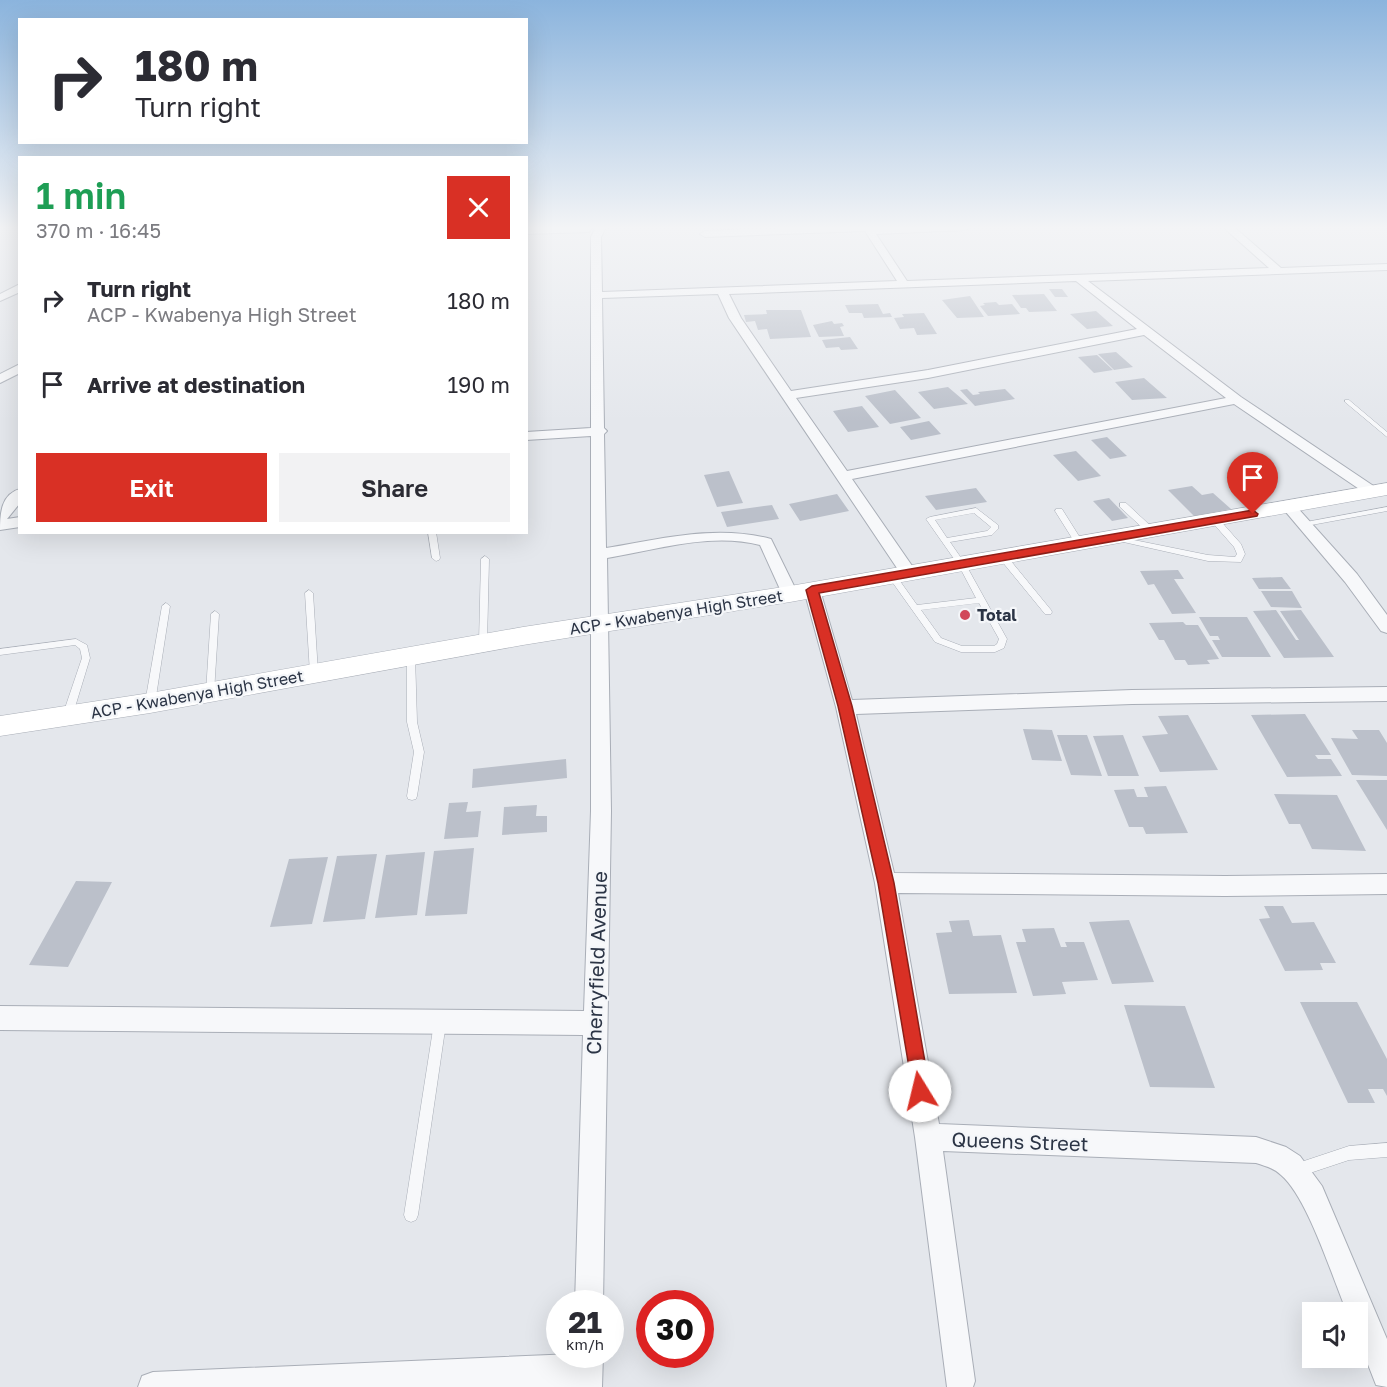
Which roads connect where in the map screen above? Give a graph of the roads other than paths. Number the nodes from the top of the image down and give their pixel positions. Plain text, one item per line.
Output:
1 (722, 291) edge
2 (599, 292) edge
3 (704, 292) edge
4 (1096, 292) edge
5 (599, 296) junction
6 (1146, 331) junction
7 (0, 363) edge
8 (17, 370) edge
9 (0, 379) edge
10 (788, 395) junction
11 (1236, 400) junction
12 (1347, 401) dead end
13 (600, 431) junction
14 (1387, 435) edge
15 (528, 436) edge
16 (844, 476) junction
17 (18, 496) edge
18 (1383, 503) edge
19 (1123, 505) dead end
20 (1290, 508) junction
21 (1059, 511) dead end
22 (0, 518) edge
23 (1215, 520) junction
24 (18, 522) edge
25 (1306, 524) junction
26 (0, 525) edge
27 (1151, 531) junction
28 (432, 534) edge
29 (1112, 538) junction
30 (945, 541) junction
31 (1080, 544) junction
32 (600, 554) junction
33 (1003, 557) junction
34 (436, 558) dead end
35 (485, 559) dead end
36 (962, 565) junction
37 (900, 575) junction
38 (801, 592) junction
39 (309, 593) dead end
40 (981, 600) junction
41 (166, 606) dead end
42 (915, 608) junction
43 (1048, 612) dead end
44 (215, 614) dead end
45 (601, 623) junction
46 (1387, 627) edge
47 (483, 643) junction
48 (0, 652) edge
49 (411, 656) junction
50 (314, 673) junction
51 (210, 692) junction
52 (1387, 694) edge
53 (150, 703) junction
54 (845, 706) junction
55 (67, 717) junction
56 (0, 726) edge
57 (412, 796) dead end
58 (886, 883) junction
59 (1387, 885) edge
60 (0, 1018) edge
61 (440, 1023) junction
62 (594, 1023) junction
63 (928, 1137) junction
64 (1387, 1150) edge
65 (1298, 1170) junction
66 (411, 1215) dead end
67 (589, 1290) edge
68 (587, 1370) edge
69 (1387, 1374) edge
70 (960, 1381) dead end
71 (153, 1387) edge

1 - 10 street
2 - 5 street, Cherryfield Avenue
3 - 5 street
4 - 6 street
5 - 13 street, Cherryfield Avenue
6 - 10 street
6 - 11 street
7 - 8 street
8 - 9 street
10 - 16 street
11 - 16 street
11 - 18 street
12 - 14 lane
13 - 15 street
13 - 32 street, Cherryfield Avenue
16 - 37 street
17 - 22 street
18 - 20 main road, ACP - Kwabenya High Street
18 - 25 lane
19 - 27 lane
20 - 23 main road, ACP - Kwabenya High Street
20 - 25 street
21 - 31 lane
23 - 27 main road, ACP - Kwabenya High Street
23 - 29 lane
24 - 26 street
25 - 46 street
27 - 29 main road, ACP - Kwabenya High Street
28 - 34 lane
29 - 31 main road, ACP - Kwabenya High Street
30 - 30 lane
30 - 36 lane
31 - 33 main road, ACP - Kwabenya High Street
32 - 38 street, Queens Street
32 - 45 street, Cherryfield Avenue
33 - 36 main road, ACP - Kwabenya High Street
33 - 43 lane
35 - 47 lane
36 - 37 main road, ACP - Kwabenya High Street
36 - 40 lane
37 - 38 main road, ACP - Kwabenya High Street
37 - 42 lane
38 - 45 main road, ACP - Kwabenya High Street
38 - 54 street, Queens Street
39 - 50 lane
40 - 42 lane
40 - 42 lane
41 - 53 lane
44 - 51 lane
45 - 47 main road, ACP - Kwabenya High Street
45 - 62 street, Cherryfield Avenue
47 - 49 main road, ACP - Kwabenya High Street
48 - 55 lane
49 - 50 main road, ACP - Kwabenya High Street
49 - 57 lane
50 - 51 main road, ACP - Kwabenya High Street
51 - 53 main road, ACP - Kwabenya High Street
52 - 54 street
53 - 55 main road, ACP - Kwabenya High Street
54 - 58 street, Queens Street
55 - 56 main road, ACP - Kwabenya High Street
58 - 59 street
58 - 63 street, Queens Street
60 - 61 street
61 - 62 street
61 - 66 lane
62 - 67 street, Cherryfield Avenue
63 - 65 street, Queens Street
63 - 70 street
64 - 65 lane
65 - 69 street, Queens Street
68 - 71 street

